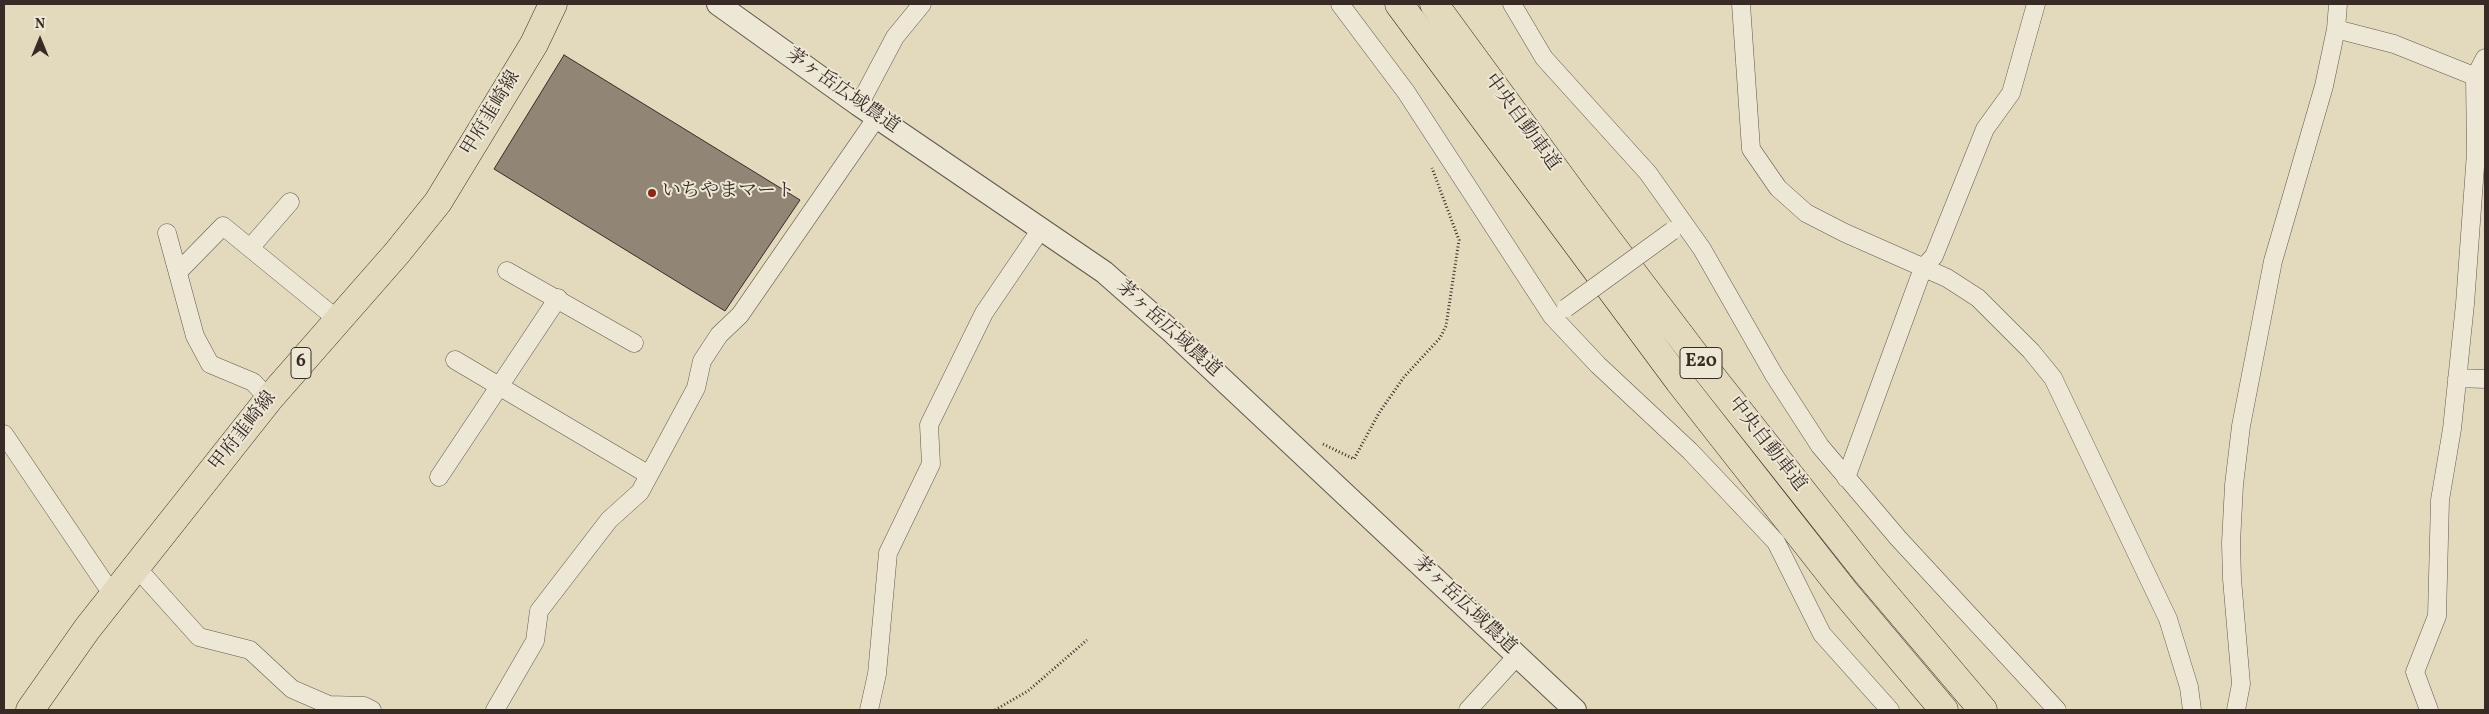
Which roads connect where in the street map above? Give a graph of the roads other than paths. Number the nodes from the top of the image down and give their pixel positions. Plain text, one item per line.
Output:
1 (553, 4) edge
2 (718, 4) edge
3 (922, 4) edge
4 (1340, 4) edge
5 (1399, 4) edge
6 (1434, 4) edge
7 (1512, 4) edge
8 (1741, 4) edge
9 (2036, 4) edge
10 (2338, 4) edge
11 (2336, 29) junction
12 (2485, 58) edge
13 (2480, 79) edge
14 (859, 105) junction
15 (877, 117) junction
16 (2479, 201) edge
17 (290, 202) dead end
18 (1678, 226) junction
19 (1041, 229) junction
20 (167, 233) dead end
21 (250, 248) junction
22 (1923, 268) junction
23 (507, 270) dead end
24 (178, 272) junction
25 (558, 298) junction
26 (1559, 312) junction
27 (338, 320) junction
28 (634, 343) dead end
29 (455, 360) dead end
30 (2458, 378) junction
31 (2485, 379) edge
32 (500, 386) junction
33 (269, 399) junction
34 (4, 434) edge
35 (649, 475) junction
36 (439, 477) dead end
37 (1846, 478) junction
38 (137, 568) junction
39 (114, 597) junction
40 (1517, 656) junction
41 (30, 710) edge
42 (372, 710) edge
43 (495, 710) edge
44 (869, 710) edge
45 (1468, 710) edge
46 (1575, 710) edge
47 (1890, 710) edge
48 (1944, 710) edge
49 (1983, 710) edge
50 (2057, 710) edge
51 (2192, 710) edge
52 (2236, 710) edge
53 (2429, 710) edge

1 - 27 main road, 甲府韮崎線 / 6
2 - 14 street, 茅ヶ岳広域農道
3 - 14 street
4 - 26 street
5 - 48 main road, 中央自動車道 / E20
6 - 49 main road, 中央自動車道 / E20
7 - 18 street
8 - 22 street
9 - 22 street
10 - 11 street
11 - 13 street
11 - 52 street
12 - 13 street
13 - 16 street
14 - 15 street, 茅ヶ岳広域農道
15 - 19 street, 茅ヶ岳広域農道
15 - 35 street
16 - 30 street
17 - 21 street
18 - 26 street, bridge
18 - 37 street
19 - 40 street, 茅ヶ岳広域農道
19 - 44 street
20 - 24 street
21 - 24 street
21 - 27 street
22 - 37 street
22 - 51 street
23 - 25 street
24 - 33 street
25 - 28 street
25 - 32 street
26 - 47 street
27 - 33 main road, 甲府韮崎線 / 6
29 - 32 street
30 - 31 street
30 - 53 street
32 - 35 street
32 - 36 street
33 - 38 main road, 甲府韮崎線 / 6
34 - 39 street
35 - 43 street
37 - 50 street
38 - 39 main road, 甲府韮崎線 / 6
38 - 42 street
39 - 41 main road, 甲府韮崎線 / 6
40 - 45 street
40 - 46 street, 茅ヶ岳広域農道

